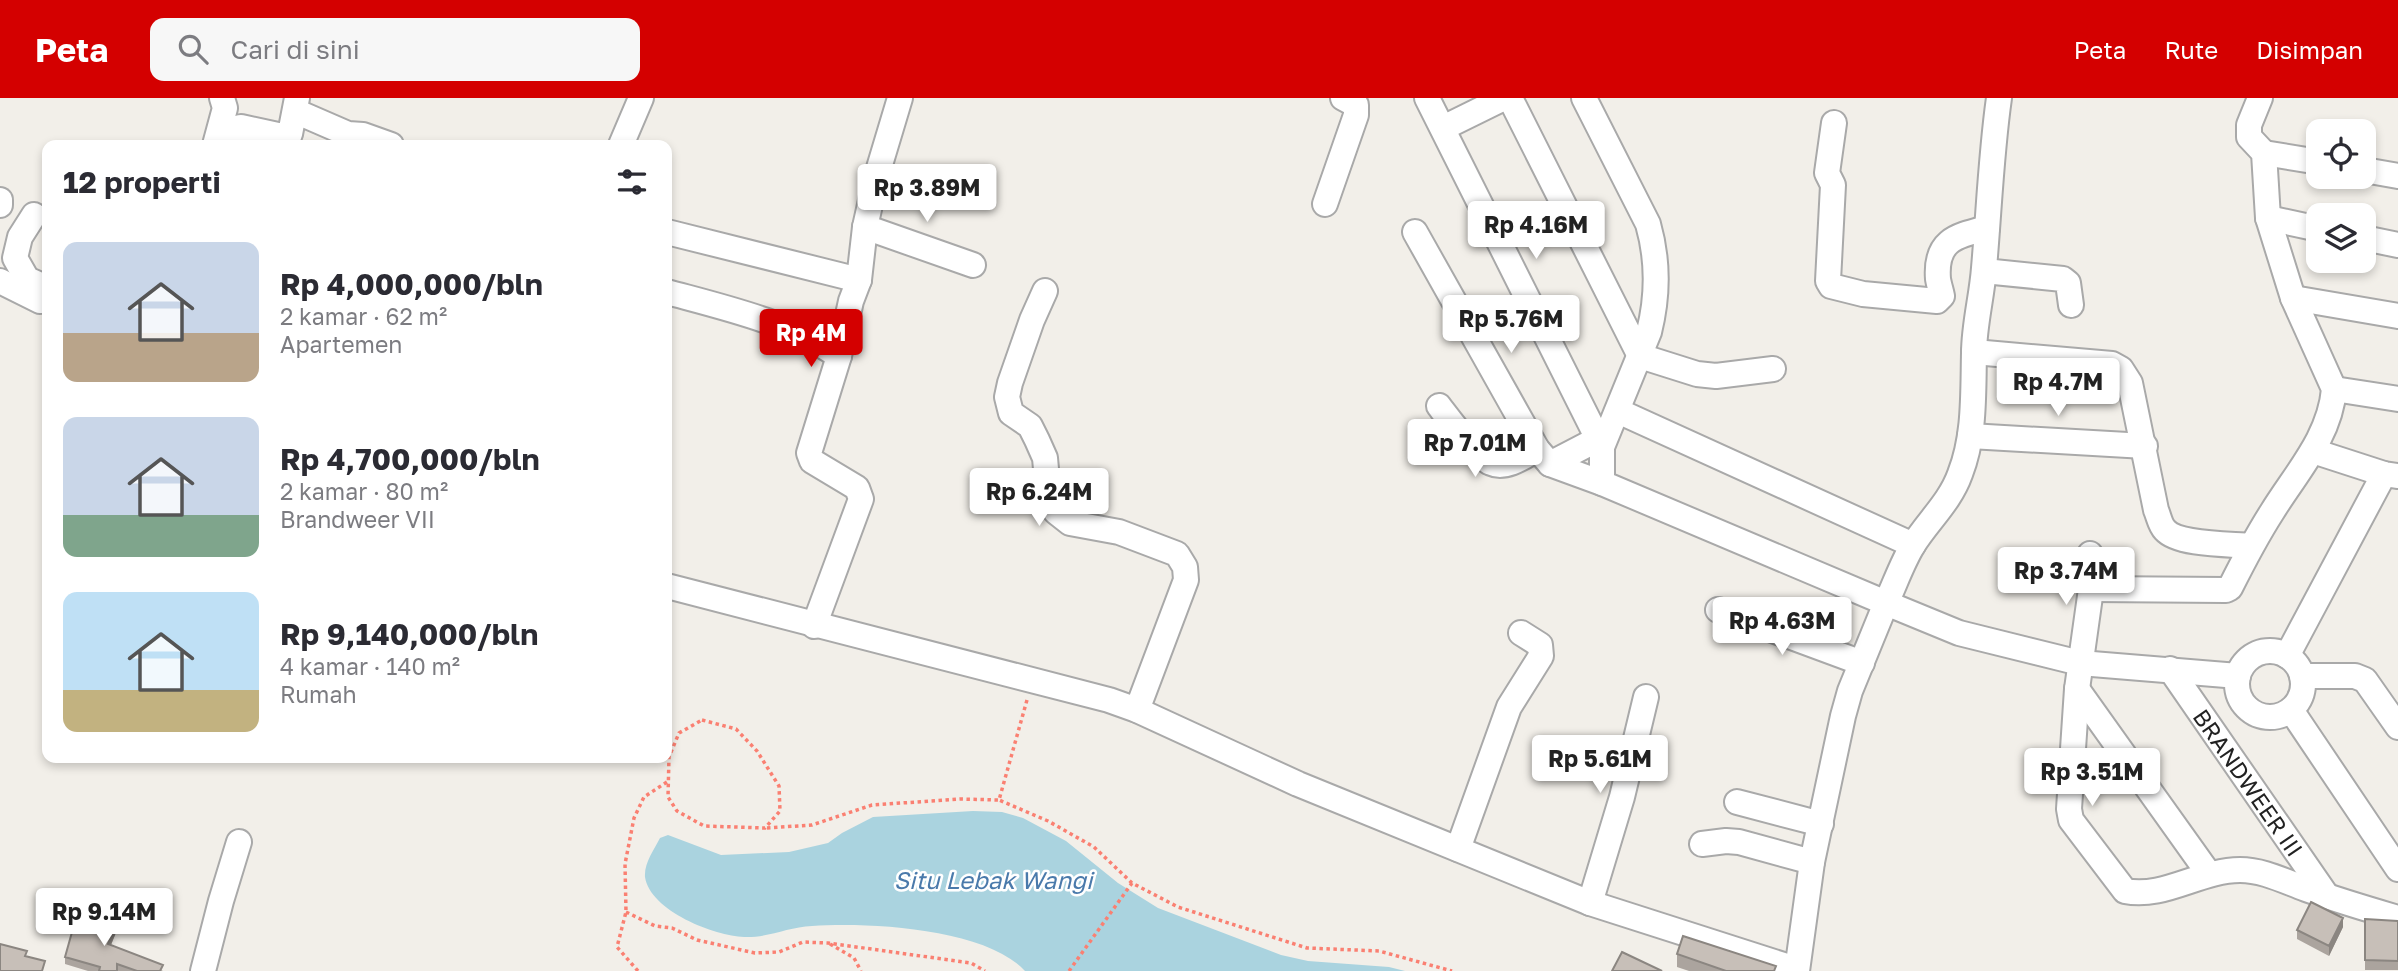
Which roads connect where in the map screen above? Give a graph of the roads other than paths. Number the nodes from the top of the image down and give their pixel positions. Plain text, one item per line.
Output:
1 (222, 98) edge
2 (641, 98) edge
3 (900, 98) edge
4 (1343, 98) edge
5 (1427, 98) edge
6 (1504, 98) edge
7 (1510, 98) edge
8 (1584, 98) edge
9 (1999, 98) edge
10 (2260, 98) edge
11 (296, 104) edge
12 (1834, 123) dead end
13 (1443, 128) junction
14 (216, 140) edge
15 (232, 140) edge
16 (377, 140) edge
17 (623, 140) edge
18 (2264, 153) junction
19 (2306, 160) edge
20 (2376, 172) edge
21 (2398, 176) edge
22 (1325, 204) dead end
23 (34, 215) dead end
24 (2268, 218) junction
25 (2306, 226) edge
26 (865, 227) junction
27 (1987, 228) junction
28 (1415, 232) dead end
29 (672, 233) edge
30 (2376, 240) edge
31 (2398, 245) edge
32 (973, 265) dead end
33 (1984, 271) junction
34 (859, 280) junction
35 (0, 281) edge
36 (42, 286) edge
37 (1045, 291) dead end
38 (672, 293) edge
39 (2293, 298) junction
40 (42, 302) edge
41 (2071, 305) dead end
42 (2398, 316) edge
43 (1973, 352) junction
44 (839, 356) junction
45 (1640, 356) junction
46 (1773, 369) dead end
47 (2334, 389) junction
48 (2398, 399) edge
49 (1439, 407) dead end
50 (1618, 411) junction
51 (1969, 436) junction
52 (1600, 443) junction
53 (2145, 446) junction
54 (2313, 451) junction
55 (1543, 457) junction
56 (2391, 475) edge
57 (1602, 483) junction
58 (1913, 545) junction
59 (2251, 546) junction
60 (2090, 554) dead end
61 (672, 587) edge
62 (2091, 589) junction
63 (1886, 604) junction
64 (1718, 610) dead end
65 (814, 626) junction
66 (1521, 634) dead end
67 (1862, 663) junction
68 (2080, 663) junction
69 (2295, 666) junction
70 (2170, 669) junction
71 (2238, 676) junction
72 (2077, 689) junction
73 (1646, 697) dead end
74 (2291, 709) junction
75 (1137, 710) junction
76 (2398, 727) edge
77 (1737, 802) dead end
78 (1821, 824) junction
79 (239, 842) dead end
80 (1702, 844) dead end
81 (1458, 849) junction
82 (1812, 862) junction
83 (2398, 869) edge
84 (2209, 874) junction
85 (2328, 897) junction
86 (1590, 903) junction
87 (2398, 918) edge
88 (1797, 970) edge
89 (203, 971) edge

1 - 14 street
2 - 17 street
3 - 26 street
4 - 22 street
5 - 13 street
6 - 13 street
7 - 45 street
8 - 45 street
9 - 27 street
10 - 18 street
11 - 15 street
11 - 16 street
12 - 27 street
13 - 52 street
18 - 19 street
18 - 24 street
20 - 21 street
23 - 36 street
24 - 25 street
24 - 39 street
26 - 32 street
26 - 34 street
27 - 33 street
28 - 55 street
29 - 34 street
30 - 31 street
33 - 41 street
33 - 43 street
34 - 44 street
35 - 40 street
37 - 75 street
38 - 44 street
39 - 42 street
39 - 47 street
43 - 51 street
43 - 53 street
44 - 65 street
45 - 46 street
45 - 50 street
47 - 48 street
47 - 54 street
49 - 55 street
50 - 52 street
50 - 58 street
51 - 53 street
51 - 58 street
52 - 55 street
52 - 57 street
53 - 59 street
54 - 56 street
54 - 59 street
55 - 57 street
56 - 69 street
57 - 63 street
58 - 63 street
59 - 62 street
60 - 62 street
61 - 65 street
62 - 68 street
63 - 67 street
63 - 68 street
64 - 67 street
65 - 75 street
66 - 81 street
67 - 78 street
68 - 70 street
68 - 72 street
69 - 71 street
69 - 74 street
69 - 76 street
70 - 71 street
70 - 85 street, BRANDWEER III
71 - 74 street
72 - 84 street
72 - 84 street
73 - 86 street
74 - 83 street
75 - 81 street
77 - 78 street
78 - 82 street
79 - 89 street
80 - 82 street
81 - 86 street
82 - 88 street
84 - 85 street
85 - 87 street
86 - 88 street

